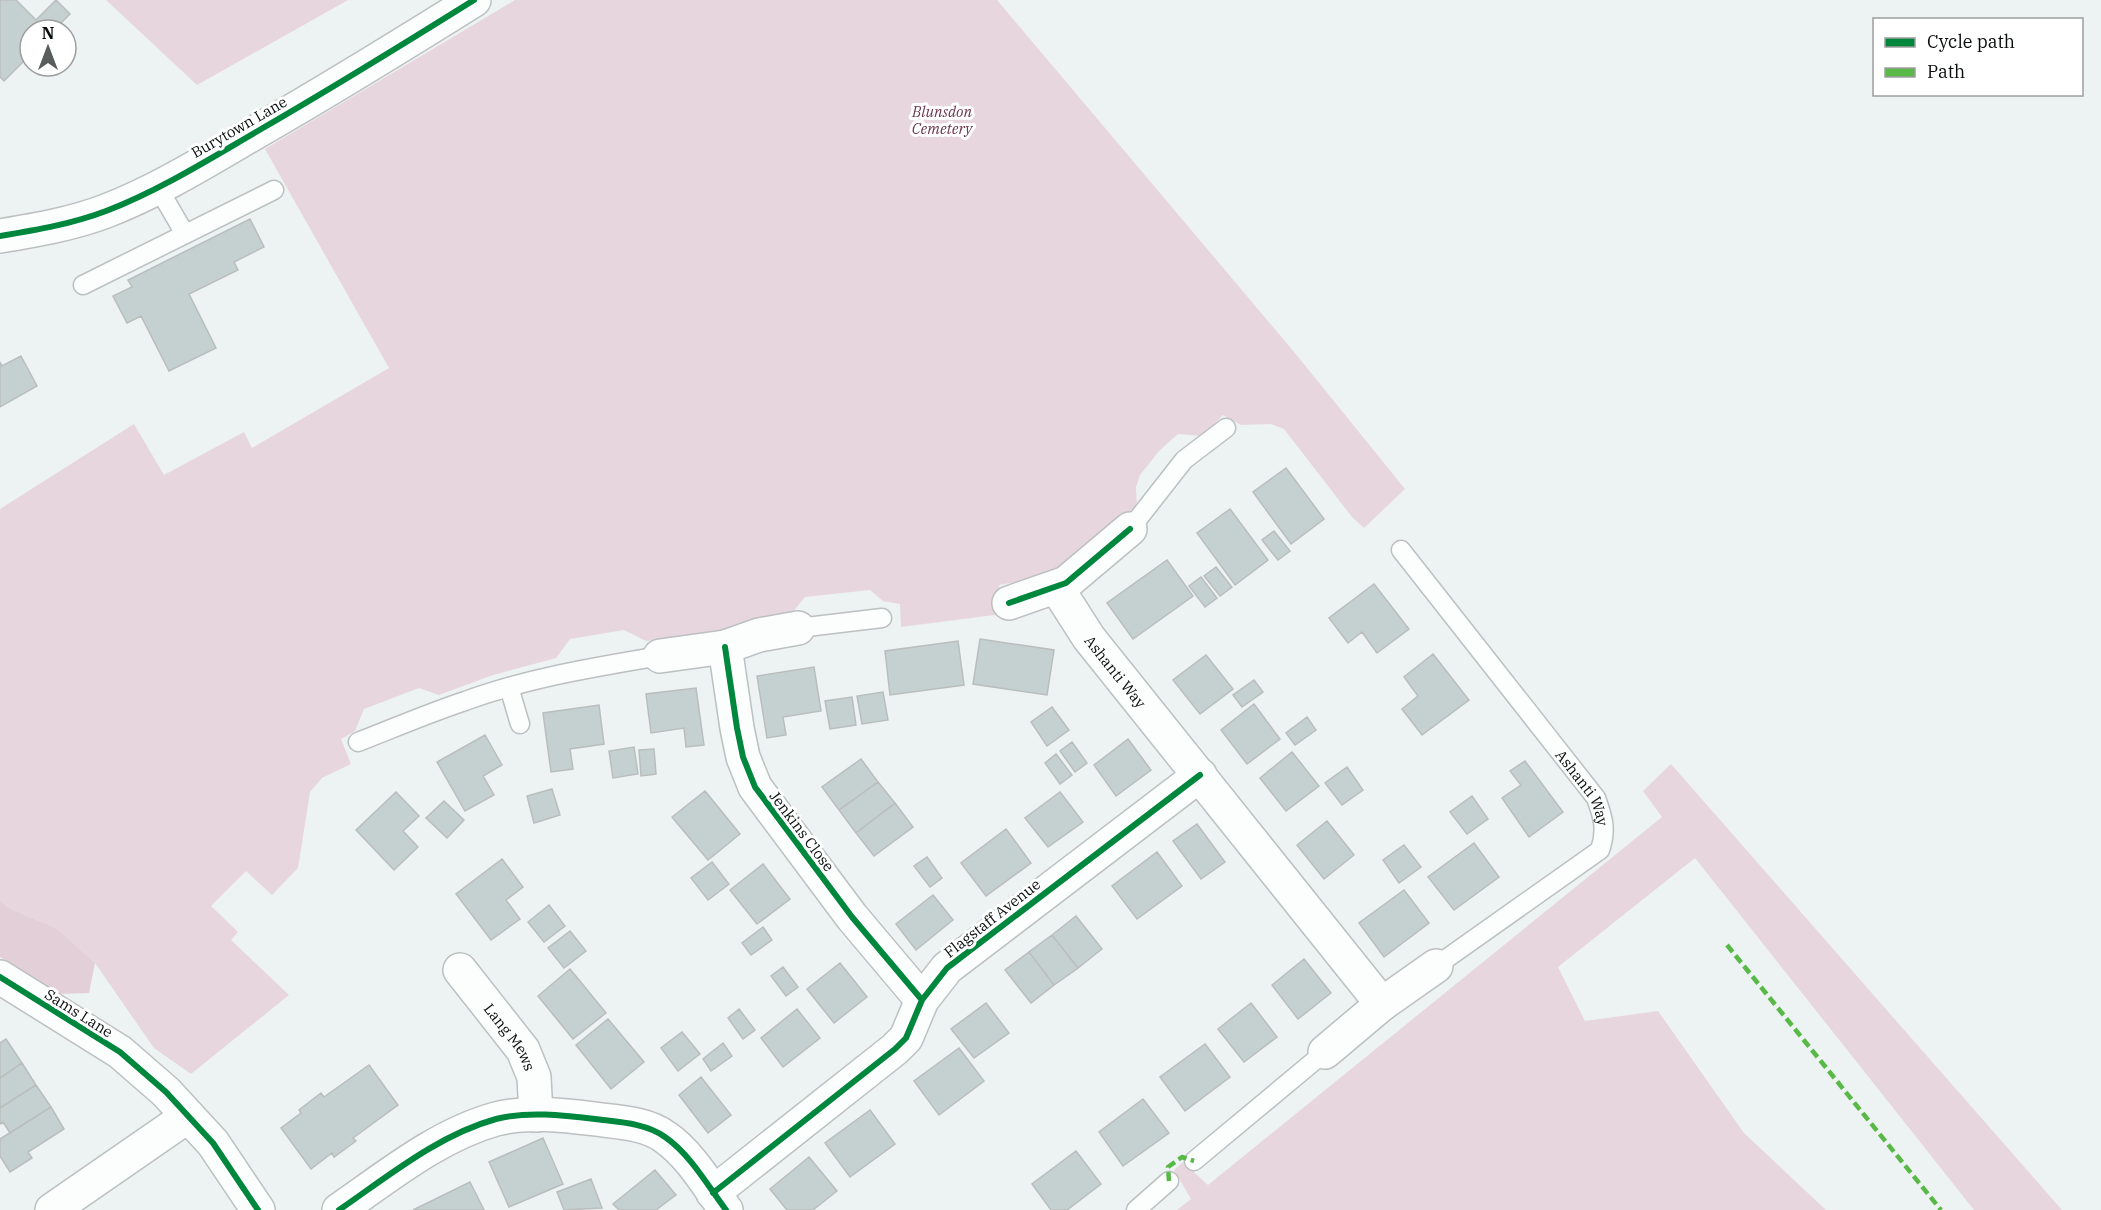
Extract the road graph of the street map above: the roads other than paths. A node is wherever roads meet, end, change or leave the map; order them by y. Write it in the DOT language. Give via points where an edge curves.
graph roads {
  1 [pos="474,0"];
  2 [pos="157,186"];
  3 [pos="274,190"];
  4 [pos="185,234"];
  5 [pos="0,236"];
  6 [pos="83,285"];
  7 [pos="1226,428"];
  8 [pos="1130,529"];
  9 [pos="1401,550"];
  10 [pos="1057,588"];
  11 [pos="1009,603"];
  12 [pos="882,618"];
  13 [pos="798,628"];
  14 [pos="725,647"];
  15 [pos="660,656"];
  16 [pos="509,687"];
  17 [pos="520,724"];
  18 [pos="358,742"];
  19 [pos="1200,775"];
  20 [pos="1436,966"];
  21 [pos="460,970"];
  22 [pos="0,977"];
  23 [pos="922,1000"];
  24 [pos="1382,1004"];
  25 [pos="1325,1052"];
  26 [pos="536,1115"];
  27 [pos="188,1116"];
  28 [pos="1194,1161"];
  29 [pos="1169,1181"];
  30 [pos="374,1200"];
  31 [pos="720,1202"];
  32 [pos="52,1210"];
  33 [pos="258,1210"];
  34 [pos="339,1210"];
  35 [pos="1136,1210"];
  1 -- 2 [label="street, Burytown Lane" via="334,87"];
  2 -- 4 [label="lane"];
  2 -- 5 [label="street, Burytown Lane" via="95,215"];
  3 -- 4 [label="lane"];
  4 -- 6 [label="lane"];
  7 -- 8 [label="lane" via="1184,460"];
  8 -- 10 [label="street" via="1075,578"];
  9 -- 20 [label="lane, Ashanti Way" via="1596,798 1605,834 1600,850"];
  10 -- 11 [label="street"];
  10 -- 19 [label="street, Ashanti Way" via="1089,638"];
  12 -- 13 [label="lane"];
  13 -- 14 [label="street" via="759,635"];
  14 -- 15 [label="street"];
  14 -- 23 [label="street, Jenkins Close" via="743,757 755,787 852,917"];
  15 -- 16 [label="lane"];
  16 -- 17 [label="lane"];
  16 -- 18 [label="lane"];
  19 -- 23 [label="street, Flagstaff Avenue" via="946,968"];
  19 -- 24 [label="street, Ashanti Way"];
  20 -- 24 [label="street, Ashanti Way"];
  21 -- 26 [label="street, Lang Mews" via="523,1050 534,1077"];
  22 -- 27 [label="street, Sams Lane" via="120,1052"];
  23 -- 31 [label="street, Flagstaff Avenue" via="906,1038"];
  24 -- 25 [label="street, Ashanti Way"];
  25 -- 28 [label="lane, Ashanti Way"];
  26 -- 30 [label="street" via="496,1119 431,1148"];
  26 -- 31 [label="street" via="633,1125 663,1136 676,1146"];
  27 -- 32 [label="street"];
  27 -- 33 [label="street, Sams Lane" via="213,1143"];
  29 -- 35 [label="lane"];
  30 -- 34 [label="street"];
}
